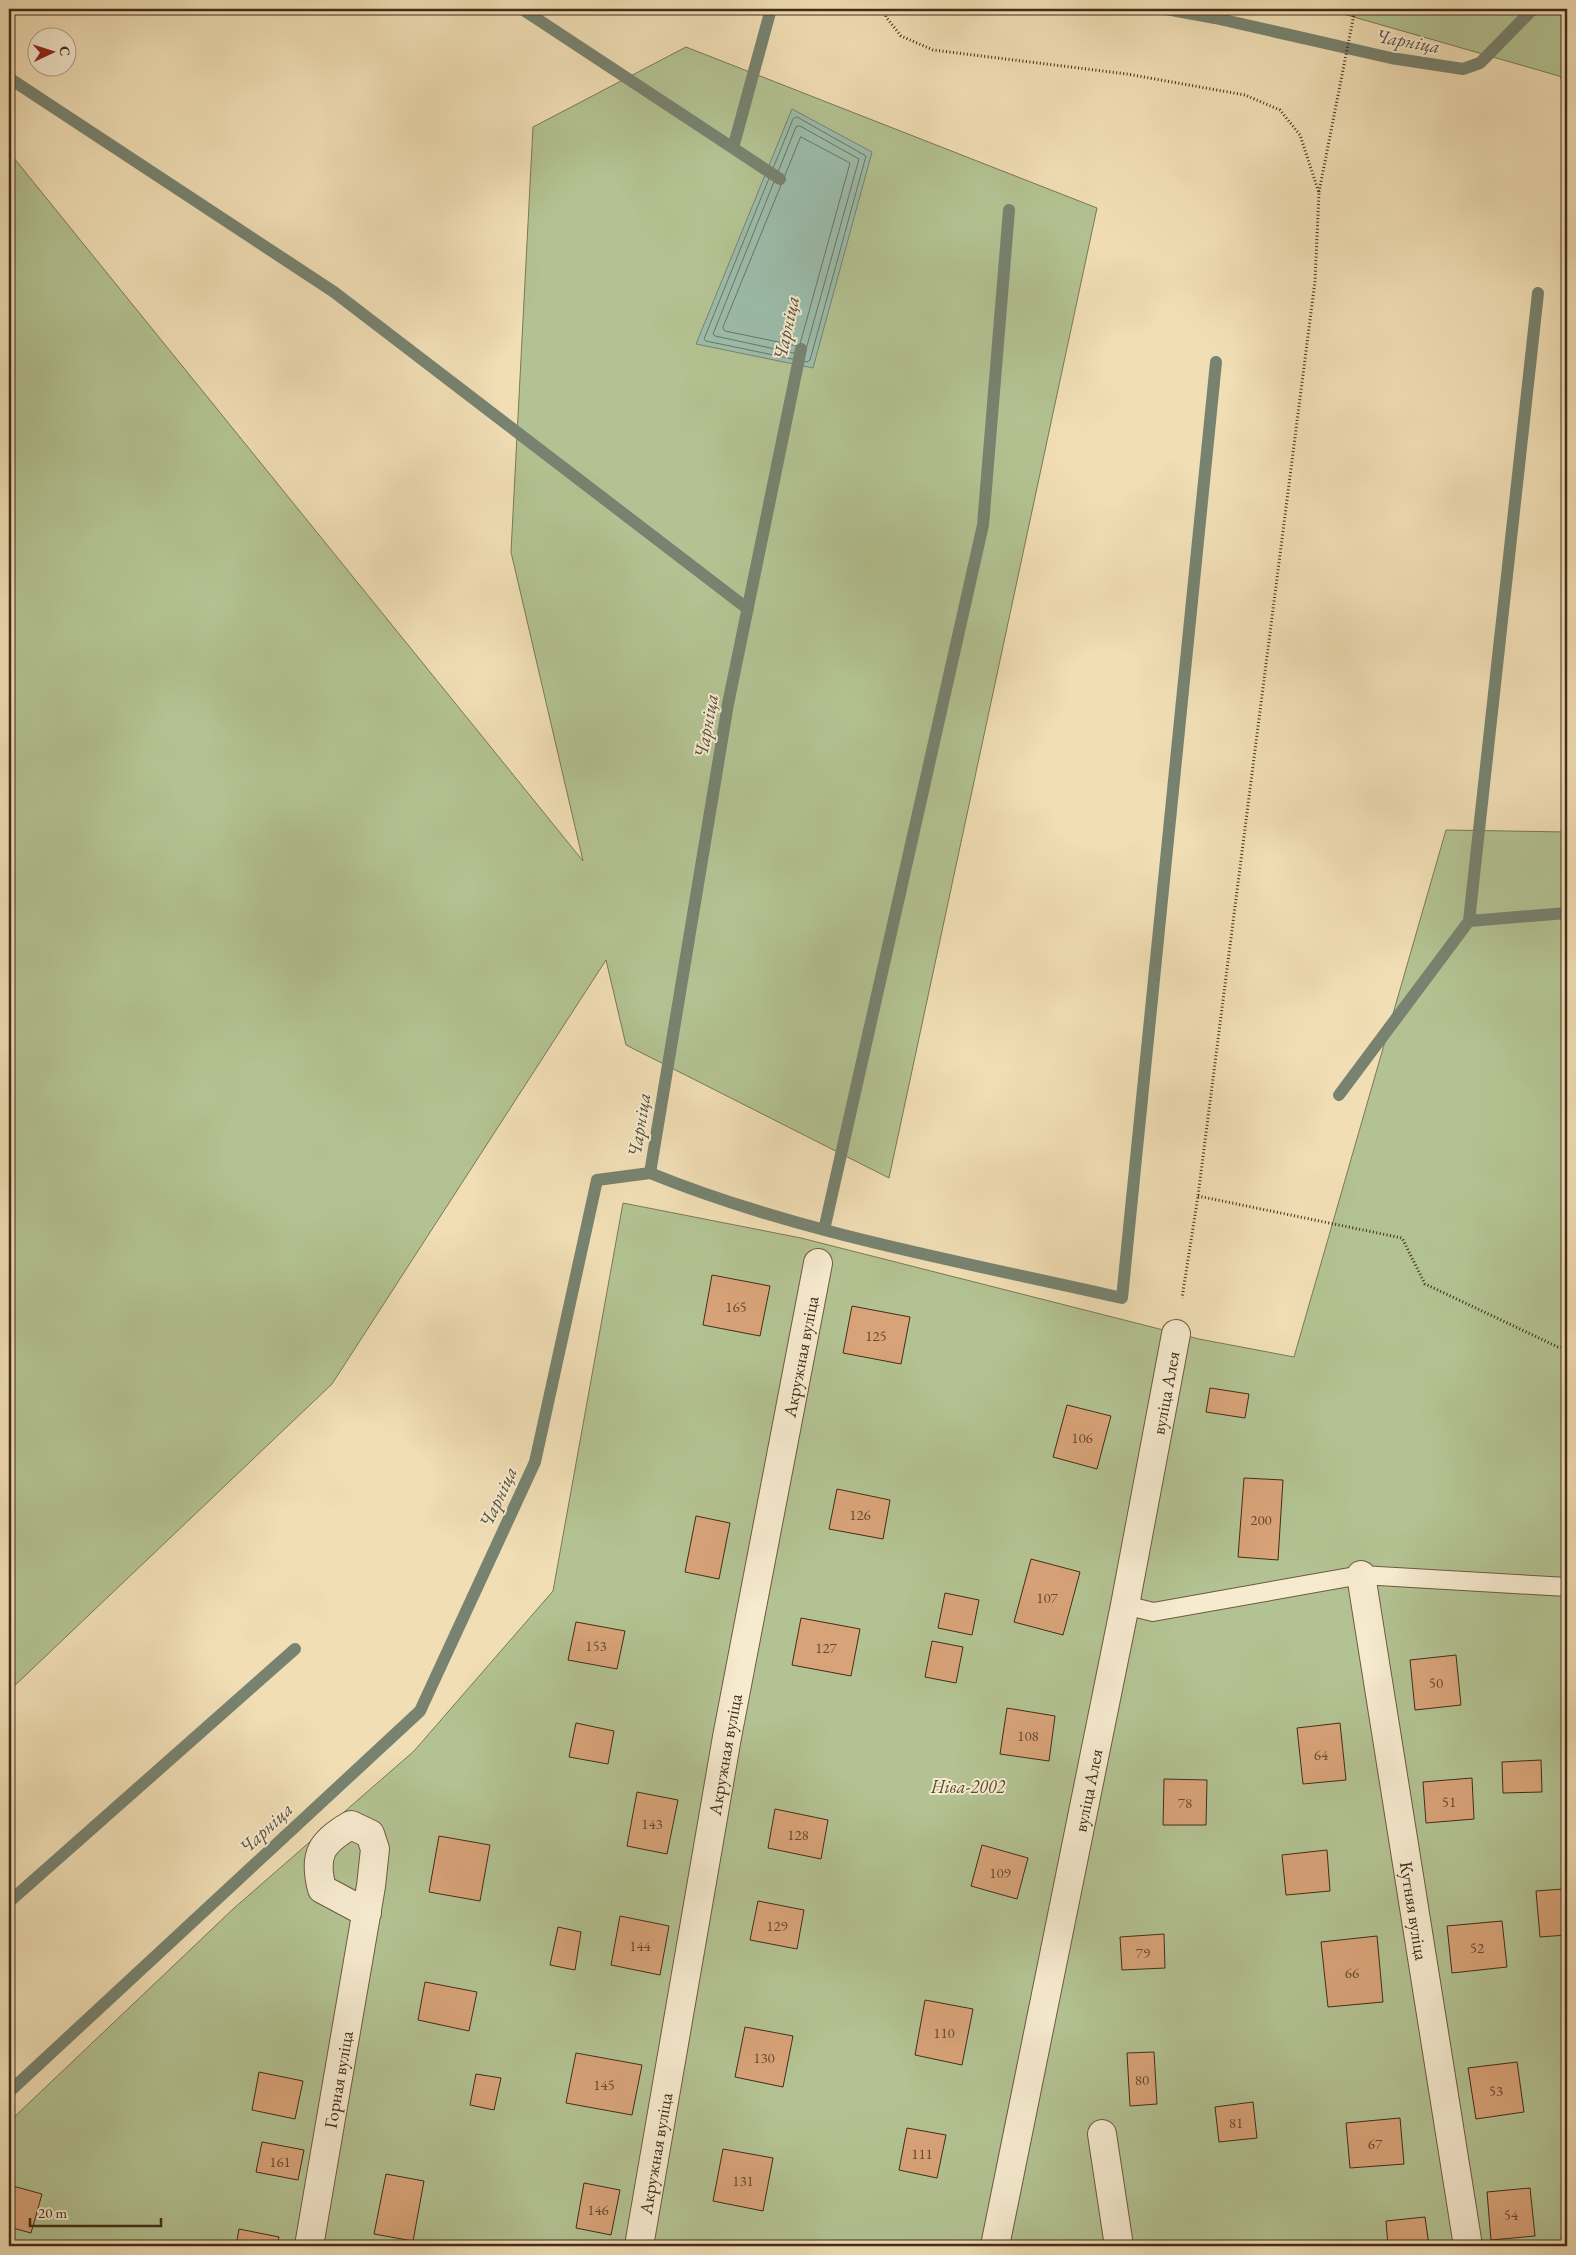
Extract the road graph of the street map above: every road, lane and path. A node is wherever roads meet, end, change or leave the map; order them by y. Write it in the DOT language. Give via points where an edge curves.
graph roads {
  1 [pos="884,9"];
  2 [pos="1355,9"];
  3 [pos="1319,193"];
  4 [pos="1198,1196"];
  5 [pos="818,1263"];
  6 [pos="1176,1334"];
  7 [pos="1567,1347"];
  8 [pos="1361,1575"];
  9 [pos="1567,1587"];
  10 [pos="1124,1605"];
  11 [pos="366,1913"];
  12 [pos="1102,2134"];
  13 [pos="309,2246"];
  14 [pos="639,2246"];
  15 [pos="995,2246"];
  16 [pos="1119,2246"];
  17 [pos="1468,2246"];
  1 -- 3 [label="path" via="902,36 933,50 1127,74 1245,95 1280,110 1300,135"];
  2 -- 3 [label="path"];
  3 -- 4 [label="path" via="1315,281"];
  4 -- 6 [label="path"];
  4 -- 7 [label="path" via="1402,1238 1425,1284 1558,1347"];
  5 -- 14 [label="street, Акружная вуліца" via="727,1737"];
  6 -- 10 [label="street, вуліца Алея"];
  8 -- 9 [label="lane"];
  8 -- 10 [label="lane" via="1153,1612"];
  8 -- 17 [label="street, Кутняя вуліца"];
  10 -- 15 [label="street, вуліца Алея"];
  11 -- 13 [label="street, Горная вуліца"];
  12 -- 16 [label="street"];
}
